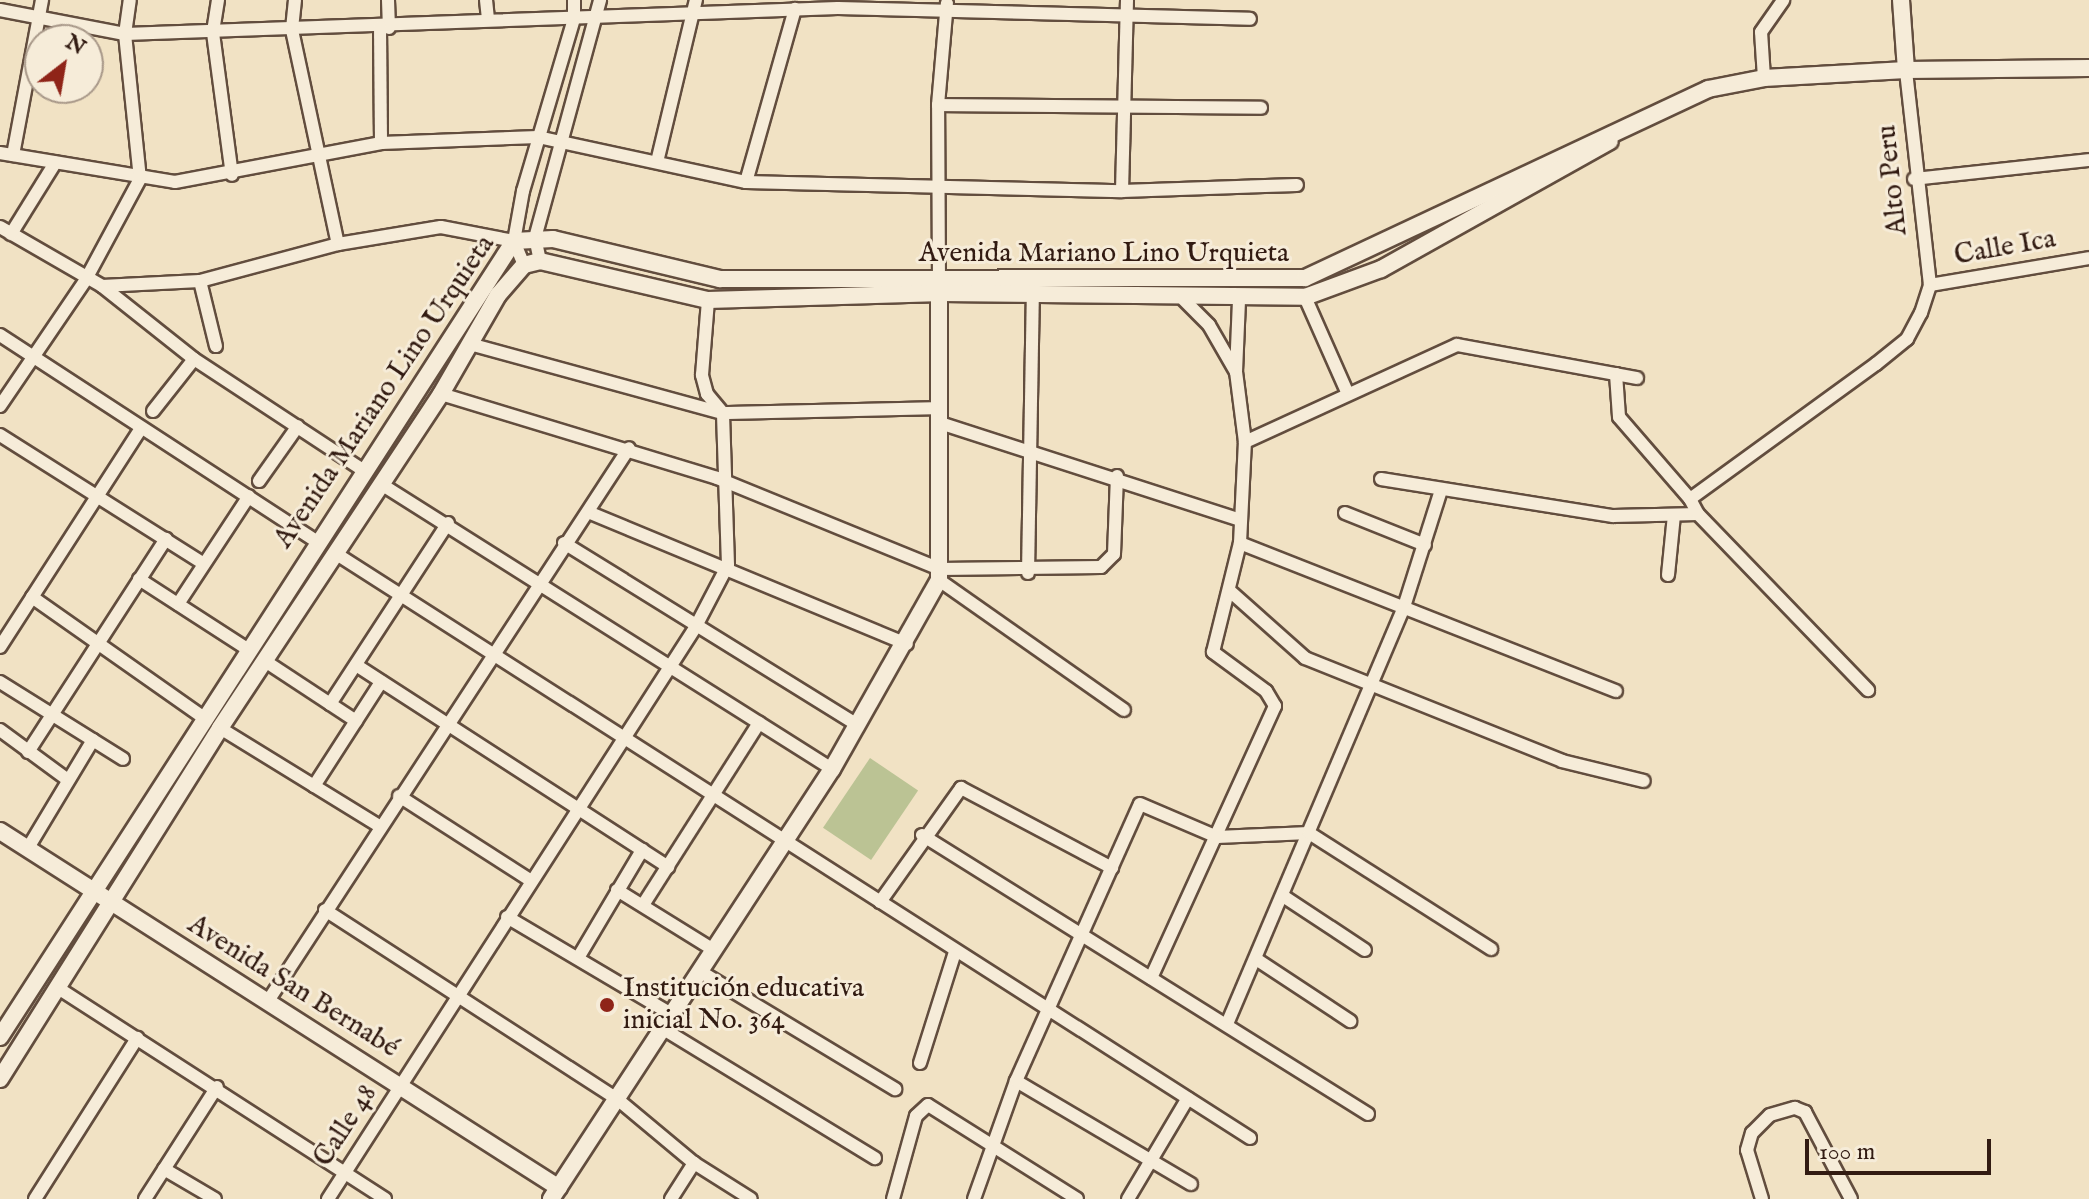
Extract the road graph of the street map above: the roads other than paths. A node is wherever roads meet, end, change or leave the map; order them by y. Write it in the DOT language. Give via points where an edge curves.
graph roads {
  1 [pos="42,0"];
  2 [pos="130,0"];
  3 [pos="218,0"];
  4 [pos="295,0"];
  5 [pos="388,0"];
  6 [pos="486,0"];
  7 [pos="574,0"];
  8 [pos="600,0"];
  9 [pos="696,0"];
  10 [pos="1127,0"];
  11 [pos="1783,0"];
  12 [pos="1901,0"];
  13 [pos="838,4"];
  14 [pos="947,4"];
  15 [pos="795,9"];
  16 [pos="0,10"];
  17 [pos="39,15"];
  18 [pos="696,15"];
  19 [pos="598,16"];
  20 [pos="1127,16"];
  21 [pos="488,19"];
  22 [pos="574,19"];
  23 [pos="1250,19"];
  24 [pos="384,28"];
  25 [pos="292,30"];
  26 [pos="213,33"];
  27 [pos="125,34"];
  28 [pos="2089,68"];
  29 [pos="1906,70"];
  30 [pos="1764,78"];
  31 [pos="938,105"];
  32 [pos="1126,106"];
  33 [pos="1261,108"];
  34 [pos="1656,112"];
  35 [pos="538,137"];
  36 [pos="561,142"];
  37 [pos="381,143"];
  38 [pos="314,153"];
  39 [pos="6,154"];
  40 [pos="2089,160"];
  41 [pos="657,162"];
  42 [pos="55,163"];
  43 [pos="232,175"];
  44 [pos="140,179"];
  45 [pos="1914,179"];
  46 [pos="746,182"];
  47 [pos="1297,185"];
  48 [pos="938,188"];
  49 [pos="1122,191"];
  50 [pos="0,227"];
  51 [pos="11,234"];
  52 [pos="535,238"];
  53 [pos="514,241"];
  54 [pos="338,244"];
  55 [pos="2089,258"];
  56 [pos="532,263"];
  57 [pos="85,281"];
  58 [pos="200,281"];
  59 [pos="1930,285"];
  60 [pos="102,286"];
  61 [pos="941,287"];
  62 [pos="1033,296"];
  63 [pos="1305,297"];
  64 [pos="1239,299"];
  65 [pos="708,300"];
  66 [pos="1184,300"];
  67 [pos="0,335"];
  68 [pos="470,344"];
  69 [pos="216,346"];
  70 [pos="32,356"];
  71 [pos="194,359"];
  72 [pos="1236,372"];
  73 [pos="1616,374"];
  74 [pos="1637,378"];
  75 [pos="1347,392"];
  76 [pos="441,394"];
  77 [pos="0,406"];
  78 [pos="153,411"];
  79 [pos="723,413"];
  80 [pos="939,416"];
  81 [pos="298,426"];
  82 [pos="141,428"];
  83 [pos="0,435"];
  84 [pos="1245,442"];
  85 [pos="629,448"];
  86 [pos="1030,450"];
  87 [pos="363,470"];
  88 [pos="1117,476"];
  89 [pos="1381,479"];
  90 [pos="259,481"];
  91 [pos="727,482"];
  92 [pos="381,484"];
  93 [pos="1441,490"];
  94 [pos="98,495"];
  95 [pos="249,496"];
  96 [pos="1690,499"];
  97 [pos="588,512"];
  98 [pos="1345,513"];
  99 [pos="1698,514"];
  100 [pos="1674,515"];
  101 [pos="1240,520"];
  102 [pos="448,523"];
  103 [pos="166,539"];
  104 [pos="316,541"];
  105 [pos="564,543"];
  106 [pos="1240,543"];
  107 [pos="1425,545"];
  108 [pos="335,553"];
  109 [pos="204,564"];
  110 [pos="728,565"];
  111 [pos="1028,573"];
  112 [pos="939,574"];
  113 [pos="1668,575"];
  114 [pos="139,579"];
  115 [pos="540,580"];
  116 [pos="1231,592"];
  117 [pos="400,595"];
  118 [pos="32,597"];
  119 [pos="178,604"];
  120 [pos="1403,610"];
  121 [pos="695,628"];
  122 [pos="907,644"];
  123 [pos="97,645"];
  124 [pos="0,647"];
  125 [pos="247,649"];
  126 [pos="492,652"];
  127 [pos="265,661"];
  128 [pos="356,665"];
  129 [pos="668,667"];
  130 [pos="0,682"];
  131 [pos="381,682"];
  132 [pos="1371,685"];
  133 [pos="1868,690"];
  134 [pos="1616,691"];
  135 [pos="330,704"];
  136 [pos="1124,710"];
  137 [pos="52,716"];
  138 [pos="204,718"];
  139 [pos="356,721"];
  140 [pos="759,723"];
  141 [pos="446,724"];
  142 [pos="858,725"];
  143 [pos="220,728"];
  144 [pos="0,730"];
  145 [pos="624,735"];
  146 [pos="93,740"];
  147 [pos="28,752"];
  148 [pos="123,759"];
  149 [pos="832,769"];
  150 [pos="68,780"];
  151 [pos="1644,781"];
  152 [pos="314,786"];
  153 [pos="715,792"];
  154 [pos="399,796"];
  155 [pos="577,809"];
  156 [pos="379,826"];
  157 [pos="1309,833"];
  158 [pos="922,835"];
  159 [pos="1217,837"];
  160 [pos="3,839"];
  161 [pos="786,839"];
  162 [pos="28,848"];
  163 [pos="642,850"];
  164 [pos="668,867"];
  165 [pos="1112,868"];
  166 [pos="530,880"];
  167 [pos="617,890"];
  168 [pos="91,893"];
  169 [pos="1283,896"];
  170 [pos="880,902"];
  171 [pos="109,903"];
  172 [pos="643,905"];
  173 [pos="325,910"];
  174 [pos="507,917"];
  175 [pos="1084,939"];
  176 [pos="712,949"];
  177 [pos="1491,949"];
  178 [pos="1365,950"];
  179 [pos="955,952"];
  180 [pos="578,958"];
  181 [pos="1256,959"];
  182 [pos="701,972"];
  183 [pos="1151,978"];
  184 [pos="58,988"];
  185 [pos="456,998"];
  186 [pos="268,1001"];
  187 [pos="1049,1010"];
  188 [pos="1350,1021"];
  189 [pos="669,1022"];
  190 [pos="1227,1024"];
  191 [pos="0,1037"];
  192 [pos="137,1038"];
  193 [pos="920,1063"];
  194 [pos="0,1079"];
  195 [pos="1016,1081"];
  196 [pos="400,1085"];
  197 [pos="217,1087"];
  198 [pos="895,1089"];
  199 [pos="616,1098"];
  200 [pos="1188,1098"];
  201 [pos="1368,1114"];
  202 [pos="1250,1138"];
  203 [pos="995,1149"];
  204 [pos="875,1158"];
  205 [pos="1152,1161"];
  206 [pos="694,1163"];
  207 [pos="164,1169"];
  208 [pos="344,1173"];
  209 [pos="1191,1184"];
  210 [pos="555,1194"];
  211 [pos="35,1199"];
  212 [pos="145,1199"];
  213 [pos="215,1199"];
  214 [pos="328,1199"];
  215 [pos="385,1199"];
  216 [pos="671,1199"];
  217 [pos="751,1199"];
  218 [pos="893,1199"];
  219 [pos="974,1199"];
  220 [pos="1077,1199"];
  221 [pos="1128,1199"];
  222 [pos="1762,1199"];
  223 [pos="1851,1199"];
  1 -- 17 [label="street"];
  2 -- 27 [label="street"];
  3 -- 26 [label="street"];
  4 -- 25 [label="street"];
  5 -- 24 [label="street"];
  6 -- 21 [label="street"];
  7 -- 22 [label="street"];
  8 -- 19 [label="street"];
  9 -- 18 [label="street"];
  10 -- 20 [label="street"];
  11 -- 30 [label="street" via="1761,32"];
  12 -- 29 [label="main road"];
  13 -- 14 [label="street"];
  13 -- 15 [label="street"];
  14 -- 20 [label="street"];
  14 -- 31 [label="street"];
  15 -- 18 [label="street"];
  15 -- 46 [label="street"];
  16 -- 17 [label="street"];
  17 -- 27 [label="street"];
  17 -- 39 [label="street"];
  18 -- 19 [label="street"];
  18 -- 41 [label="street"];
  19 -- 22 [label="street"];
  19 -- 36 [label="street"];
  20 -- 23 [label="street"];
  20 -- 32 [label="street"];
  21 -- 22 [label="street"];
  21 -- 24 [label="street"];
  22 -- 35 [label="street"];
  24 -- 25 [label="street"];
  24 -- 37 [label="street"];
  25 -- 26 [label="street"];
  25 -- 38 [label="street"];
  26 -- 27 [label="street"];
  26 -- 43 [label="street"];
  27 -- 44 [label="street"];
  28 -- 29 [label="main road"];
  29 -- 30 [label="main road"];
  29 -- 45 [label="street, Alto Peru"];
  30 -- 34 [label="main road" via="1708,89"];
  31 -- 32 [label="street"];
  31 -- 48 [label="street"];
  32 -- 33 [label="street"];
  32 -- 49 [label="street"];
  34 -- 61 [label="main road, Avenida Mariano Lino Urquieta" via="1305,278"];
  34 -- 63 [label="main road, Avenida Mariano Lino Urquieta" via="1381,269"];
  35 -- 36 [label="street"];
  35 -- 37 [label="street"];
  35 -- 53 [label="street"];
  36 -- 41 [label="street"];
  36 -- 52 [label="street"];
  37 -- 38 [label="street"];
  38 -- 43 [label="street"];
  38 -- 54 [label="street"];
  39 -- 42 [label="street"];
  40 -- 45 [label="street"];
  41 -- 46 [label="street"];
  42 -- 44 [label="street"];
  42 -- 51 [label="street"];
  43 -- 44 [label="street"];
  44 -- 57 [label="street"];
  45 -- 59 [label="street, Alto Peru"];
  46 -- 48 [label="street"];
  47 -- 49 [label="street"];
  48 -- 49 [label="street"];
  48 -- 61 [label="street"];
  50 -- 51 [label="street"];
  51 -- 57 [label="street"];
  52 -- 53 [label="main road, Avenida Mariano Lino Urquieta"];
  52 -- 56 [label="street"];
  52 -- 61 [label="main road, Avenida Mariano Lino Urquieta" via="720,279"];
  53 -- 54 [label="street" via="441,227"];
  53 -- 56 [label="street"];
  53 -- 87 [label="main road, Avenida Mariano Lino Urquieta"];
  54 -- 58 [label="street"];
  55 -- 59 [label="street, Calle Ica"];
  56 -- 65 [label="main road, Avenida Mariano Lino Urquieta"];
  56 -- 68 [label="main road, Avenida Mariano Lino Urquieta"];
  57 -- 60 [label="street"];
  57 -- 70 [label="street"];
  58 -- 60 [label="street"];
  58 -- 69 [label="street"];
  59 -- 96 [label="street" via="1907,339"];
  60 -- 71 [label="street"];
  61 -- 62 [label="main road, Avenida Mariano Lino Urquieta"];
  61 -- 65 [label="main road, Avenida Mariano Lino Urquieta"];
  61 -- 80 [label="main road"];
  62 -- 66 [label="main road, Avenida Mariano Lino Urquieta"];
  62 -- 86 [label="street"];
  63 -- 64 [label="main road, Avenida Mariano Lino Urquieta"];
  63 -- 75 [label="street"];
  64 -- 66 [label="main road, Avenida Mariano Lino Urquieta"];
  64 -- 72 [label="street"];
  65 -- 79 [label="street" via="702,375"];
  66 -- 72 [label="street" via="1209,325"];
  67 -- 70 [label="street"];
  68 -- 76 [label="main road, Avenida Mariano Lino Urquieta"];
  68 -- 79 [label="street"];
  70 -- 77 [label="street"];
  70 -- 82 [label="street"];
  71 -- 78 [label="street"];
  71 -- 81 [label="street"];
  72 -- 84 [label="street"];
  73 -- 74 [label="street"];
  73 -- 75 [label="street" via="1457,345"];
  73 -- 96 [label="street" via="1619,417"];
  75 -- 84 [label="street"];
  76 -- 85 [label="street"];
  76 -- 92 [label="main road, Avenida Mariano Lino Urquieta"];
  79 -- 80 [label="street"];
  79 -- 91 [label="street"];
  80 -- 86 [label="street"];
  80 -- 112 [label="main road"];
  81 -- 87 [label="street"];
  81 -- 90 [label="street"];
  82 -- 94 [label="street"];
  82 -- 95 [label="street"];
  83 -- 94 [label="street"];
  84 -- 101 [label="street"];
  85 -- 91 [label="street"];
  85 -- 97 [label="street"];
  86 -- 88 [label="street"];
  86 -- 111 [label="street"];
  87 -- 104 [label="main road, Avenida Mariano Lino Urquieta"];
  88 -- 101 [label="street"];
  88 -- 111 [label="street" via="1112,559 1093,569"];
  89 -- 93 [label="street"];
  91 -- 110 [label="street"];
  91 -- 112 [label="street"];
  92 -- 102 [label="street"];
  92 -- 108 [label="main road, Avenida Mariano Lino Urquieta"];
  93 -- 100 [label="street" via="1613,516"];
  93 -- 107 [label="street"];
  94 -- 103 [label="street"];
  94 -- 118 [label="street"];
  95 -- 104 [label="street"];
  95 -- 109 [label="street"];
  96 -- 99 [label="street"];
  97 -- 105 [label="street"];
  97 -- 110 [label="street"];
  98 -- 107 [label="street"];
  99 -- 100 [label="street"];
  99 -- 133 [label="street"];
  100 -- 113 [label="street"];
  101 -- 106 [label="street"];
  102 -- 115 [label="street"];
  102 -- 117 [label="street"];
  103 -- 109 [label="street"];
  103 -- 114 [label="street"];
  104 -- 125 [label="main road, Avenida Mariano Lino Urquieta"];
  105 -- 115 [label="street"];
  105 -- 121 [label="street"];
  106 -- 116 [label="street"];
  106 -- 120 [label="street"];
  107 -- 120 [label="street"];
  108 -- 117 [label="street"];
  108 -- 127 [label="main road, Avenida Mariano Lino Urquieta"];
  109 -- 119 [label="street"];
  110 -- 121 [label="street, Calle 48"];
  110 -- 122 [label="street"];
  111 -- 112 [label="street"];
  112 -- 122 [label="main road"];
  112 -- 136 [label="street"];
  114 -- 119 [label="street"];
  114 -- 123 [label="street"];
  115 -- 126 [label="street"];
  115 -- 129 [label="street"];
  116 -- 132 [label="street" via="1305,658"];
  116 -- 159 [label="street" via="1213,652 1266,691 1275,706"];
  117 -- 126 [label="street"];
  117 -- 128 [label="street"];
  118 -- 123 [label="street"];
  118 -- 124 [label="street"];
  119 -- 125 [label="street"];
  120 -- 132 [label="street"];
  120 -- 134 [label="street"];
  121 -- 129 [label="street, Calle 48"];
  121 -- 142 [label="street"];
  122 -- 142 [label="main road"];
  123 -- 137 [label="street"];
  123 -- 138 [label="street"];
  125 -- 138 [label="main road, Avenida Mariano Lino Urquieta"];
  126 -- 141 [label="street"];
  126 -- 145 [label="street"];
  127 -- 135 [label="street"];
  127 -- 143 [label="main road, Avenida Mariano Lino Urquieta"];
  128 -- 131 [label="street"];
  128 -- 135 [label="street"];
  129 -- 140 [label="street"];
  129 -- 145 [label="street, Calle 48"];
  130 -- 137 [label="street"];
  131 -- 139 [label="street"];
  131 -- 141 [label="street"];
  132 -- 151 [label="street" via="1562,761"];
  132 -- 157 [label="street"];
  135 -- 139 [label="street"];
  137 -- 146 [label="street"];
  137 -- 147 [label="street"];
  138 -- 168 [label="main road, Avenida Mariano Lino Urquieta"];
  139 -- 152 [label="street"];
  140 -- 149 [label="street"];
  140 -- 153 [label="street"];
  141 -- 154 [label="street"];
  141 -- 155 [label="street"];
  142 -- 149 [label="main road"];
  143 -- 152 [label="street"];
  143 -- 171 [label="main road, Avenida Mariano Lino Urquieta"];
  144 -- 147 [label="street"];
  145 -- 153 [label="street"];
  145 -- 155 [label="street, Calle 48"];
  146 -- 148 [label="street"];
  146 -- 150 [label="street"];
  147 -- 150 [label="street"];
  149 -- 161 [label="main road"];
  150 -- 162 [label="street"];
  152 -- 156 [label="street"];
  153 -- 161 [label="street"];
  153 -- 164 [label="street"];
  154 -- 156 [label="street"];
  154 -- 166 [label="street"];
  155 -- 163 [label="street"];
  155 -- 166 [label="street, Calle 48"];
  156 -- 173 [label="street"];
  157 -- 159 [label="street"];
  157 -- 169 [label="street"];
  157 -- 177 [label="street"];
  158 -- 165 [label="street" via="956,790 967,788"];
  158 -- 170 [label="street"];
  158 -- 175 [label="street"];
  159 -- 165 [label="street" via="1140,804"];
  159 -- 183 [label="street"];
  160 -- 162 [label="main road, Avenida San Bernabé"];
  161 -- 170 [label="street"];
  161 -- 176 [label="main road"];
  162 -- 168 [label="main road, Avenida San Bernabé"];
  163 -- 164 [label="street"];
  163 -- 167 [label="street"];
  164 -- 172 [label="street"];
  165 -- 175 [label="street"];
  166 -- 174 [label="street, Calle 48"];
  167 -- 172 [label="street"];
  167 -- 180 [label="street"];
  168 -- 171 [label="main road, Avenida San Bernabé"];
  168 -- 191 [label="main road, Avenida Mariano Lino Urquieta"];
  169 -- 178 [label="street"];
  169 -- 181 [label="street"];
  170 -- 179 [label="street"];
  171 -- 184 [label="main road, Avenida Mariano Lino Urquieta"];
  171 -- 186 [label="main road, Avenida San Bernabé"];
  172 -- 176 [label="street"];
  173 -- 185 [label="street"];
  173 -- 186 [label="street"];
  174 -- 180 [label="street"];
  174 -- 185 [label="street, Calle 48"];
  175 -- 183 [label="street"];
  175 -- 187 [label="street"];
  176 -- 182 [label="main road"];
  179 -- 187 [label="street"];
  179 -- 193 [label="street"];
  180 -- 189 [label="street"];
  181 -- 188 [label="street"];
  181 -- 190 [label="street"];
  182 -- 189 [label="main road"];
  182 -- 198 [label="street"];
  183 -- 190 [label="street"];
  184 -- 192 [label="street"];
  184 -- 194 [label="main road, Avenida Mariano Lino Urquieta"];
  185 -- 196 [label="street, Calle 48"];
  185 -- 199 [label="street"];
  186 -- 196 [label="main road, Avenida San Bernabé"];
  187 -- 195 [label="street"];
  187 -- 200 [label="street"];
  189 -- 199 [label="main road"];
  189 -- 204 [label="street"];
  190 -- 201 [label="street"];
  192 -- 197 [label="street"];
  192 -- 211 [label="street"];
  195 -- 203 [label="street"];
  195 -- 205 [label="street"];
  196 -- 208 [label="street, Calle 48"];
  196 -- 210 [label="main road, Avenida San Bernabé"];
  197 -- 207 [label="street"];
  197 -- 208 [label="street"];
  199 -- 206 [label="street"];
  199 -- 210 [label="main road"];
  200 -- 202 [label="street"];
  200 -- 205 [label="street"];
  203 -- 218 [label="street" via="923,1106"];
  203 -- 219 [label="street"];
  203 -- 220 [label="street"];
  205 -- 209 [label="street"];
  205 -- 221 [label="street"];
  206 -- 216 [label="street"];
  206 -- 217 [label="street"];
  207 -- 212 [label="street"];
  207 -- 213 [label="street"];
  208 -- 214 [label="street, Calle 48"];
  208 -- 215 [label="street"];
  222 -- 223 [label="street" via="1747,1150 1752,1133 1770,1115 1795,1108 1805,1112"];
}
